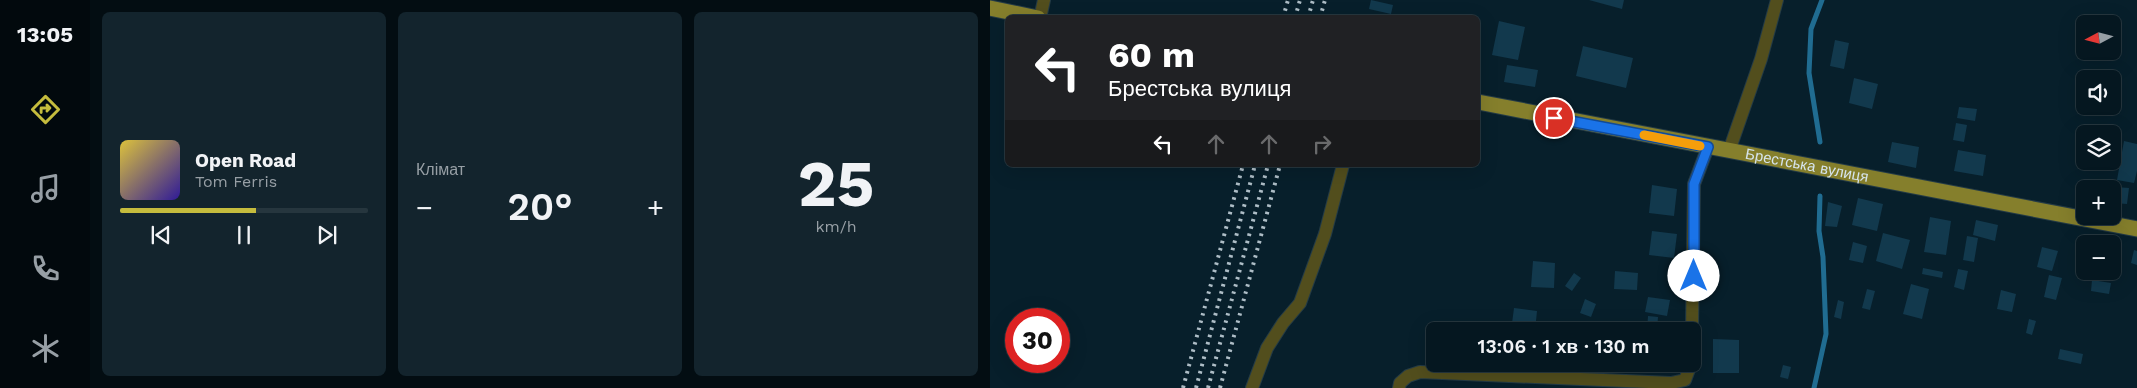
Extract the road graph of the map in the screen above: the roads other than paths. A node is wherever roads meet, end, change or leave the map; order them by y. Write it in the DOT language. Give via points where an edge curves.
graph roads {
  1 [pos="1044,0"];
  2 [pos="1777,0"];
  3 [pos="990,8"];
  4 [pos="1024,15"];
  5 [pos="1040,15"];
  6 [pos="1480,102"];
  7 [pos="1708,147"];
  8 [pos="1729,151"];
  9 [pos="1342,167"];
  10 [pos="2137,229"];
  11 [pos="1692,322"];
  12 [pos="1688,372"];
  13 [pos="1252,388"];
  14 [pos="1399,388"];
  1 -- 5 [label="street"];
  2 -- 8 [label="street" via="1761,59"];
  3 -- 4 [label="main road"];
  6 -- 7 [label="main road, Брестська вулиця"];
  7 -- 8 [label="main road, Брестська вулиця"];
  7 -- 11 [label="street" via="1694,184"];
  8 -- 10 [label="main road, Брестська вулиця"];
  9 -- 13 [label="street" via="1325,234 1300,303 1267,348"];
  12 -- 14 [label="street" via="1685,380 1671,384 1420,372 1408,376"];
}
